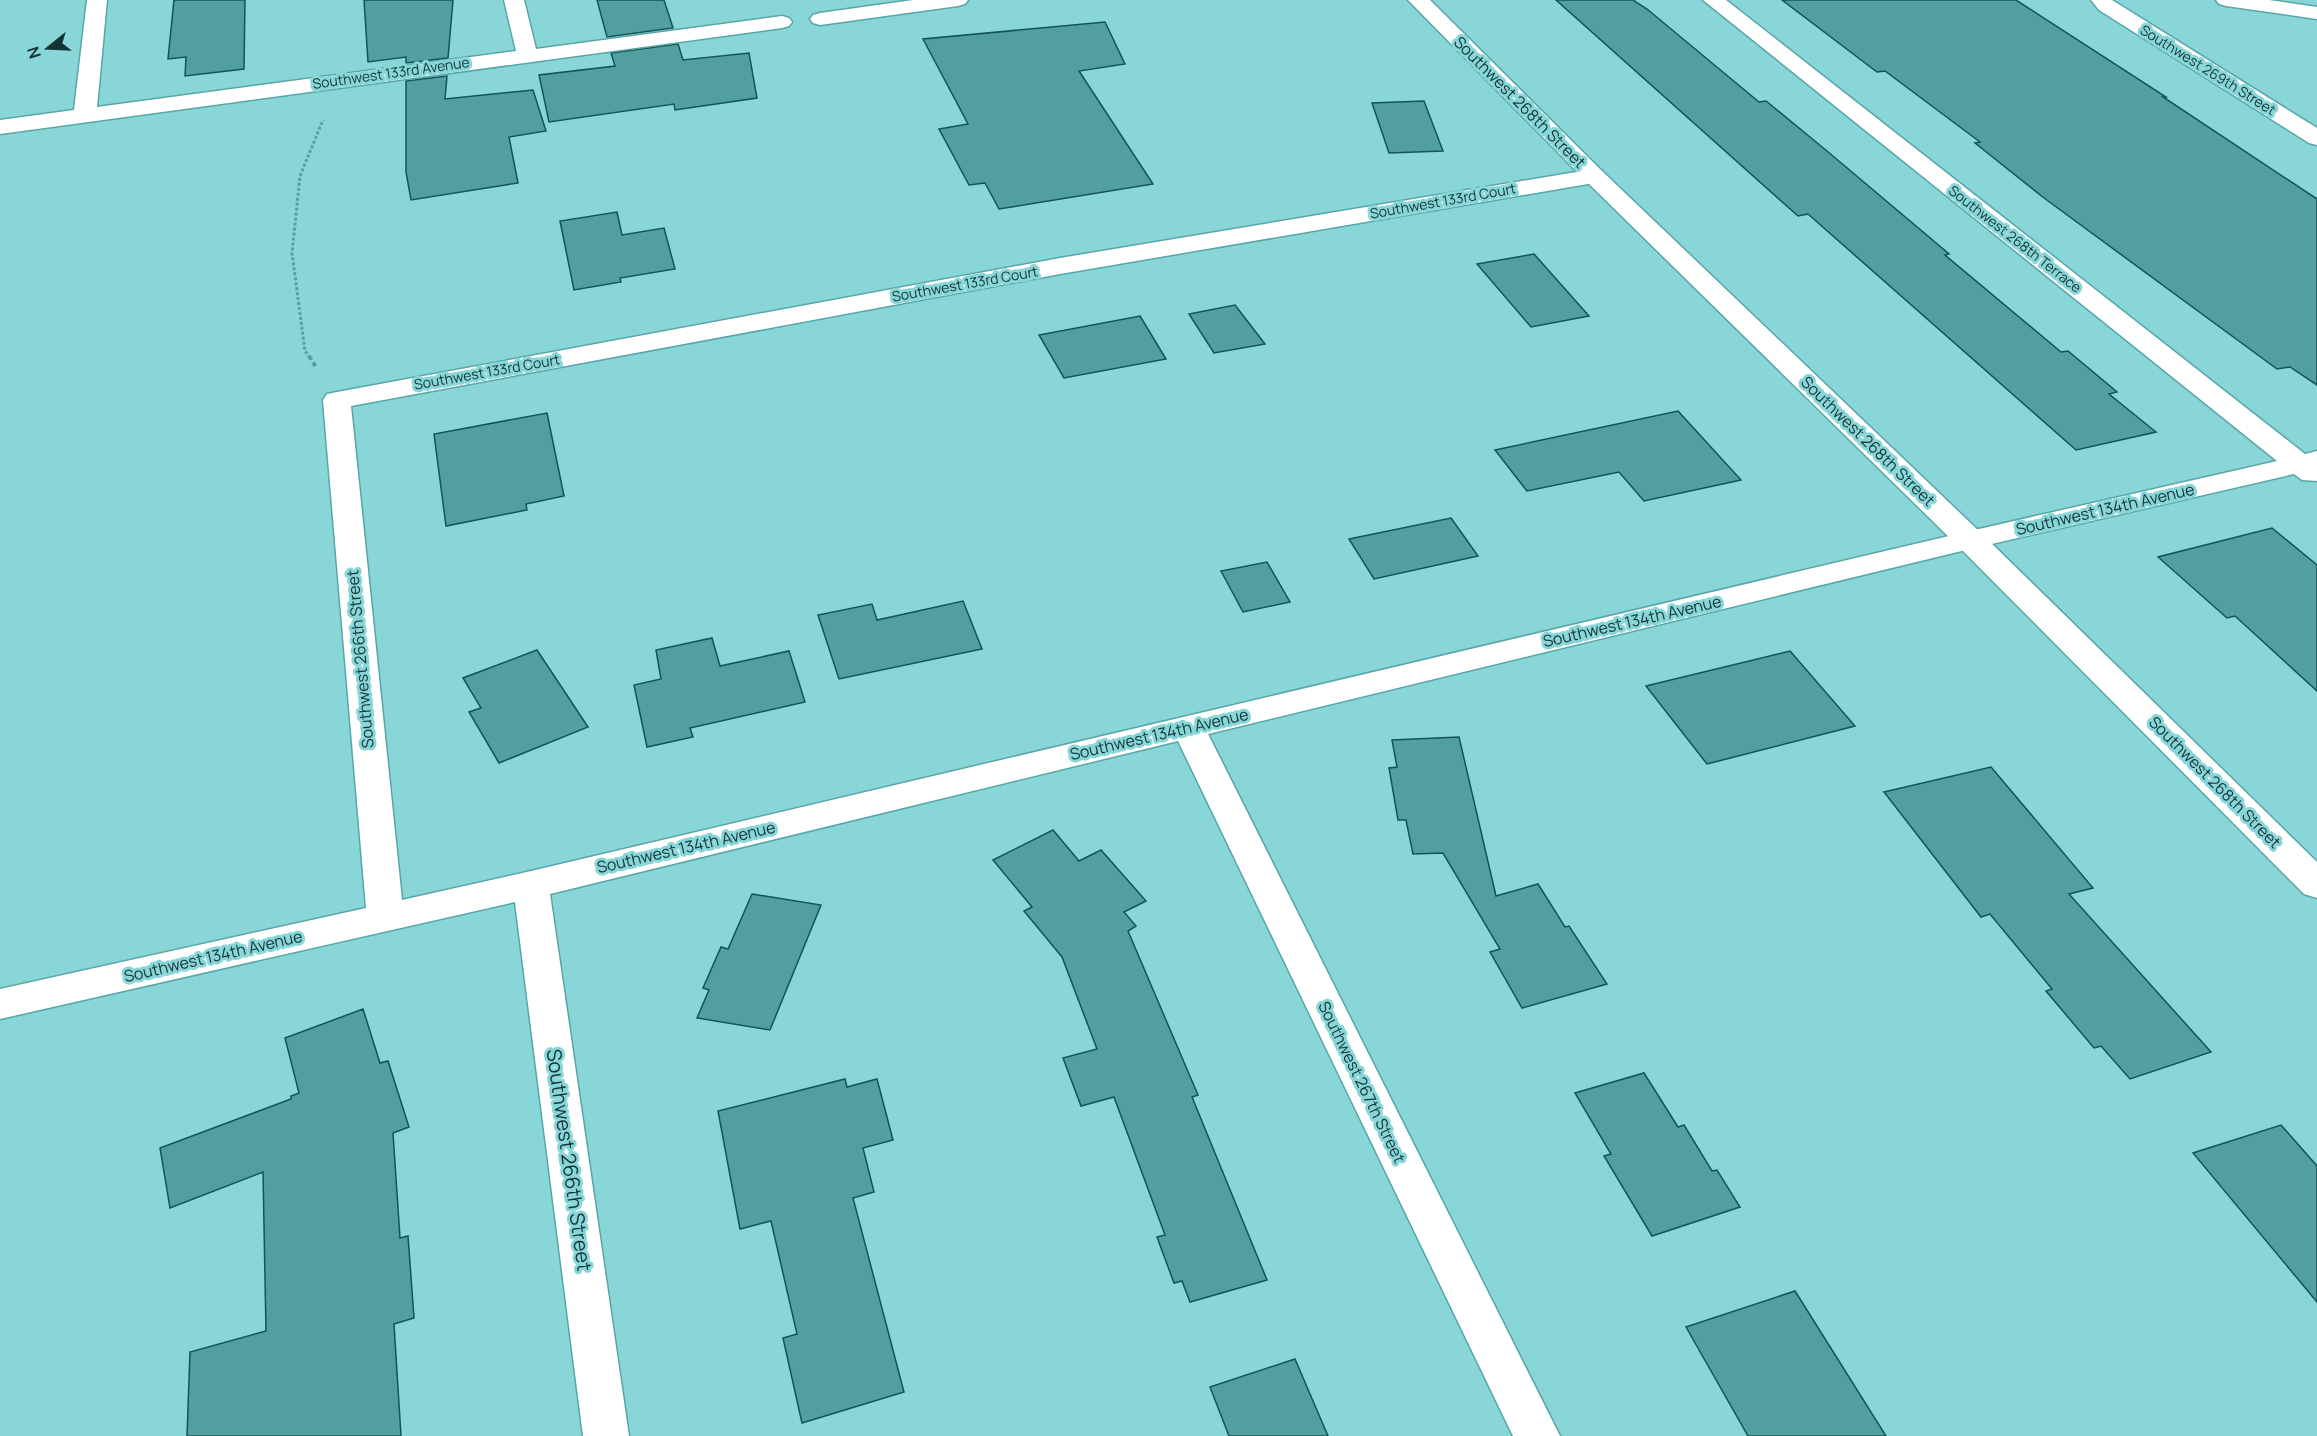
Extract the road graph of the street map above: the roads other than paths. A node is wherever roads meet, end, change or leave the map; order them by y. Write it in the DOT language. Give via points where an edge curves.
graph roads {
  1 [pos="97,0"];
  2 [pos="514,0"];
  3 [pos="958,0"];
  4 [pos="1418,0"];
  5 [pos="1713,0"];
  6 [pos="2101,0"];
  7 [pos="2226,0"];
  8 [pos="2317,13"];
  9 [pos="820,19"];
  10 [pos="782,22"];
  11 [pos="526,56"];
  12 [pos="85,115"];
  13 [pos="0,127"];
  14 [pos="2317,138"];
  15 [pos="1594,176"];
  16 [pos="337,400"];
  17 [pos="2311,467"];
  18 [pos="1970,540"];
  19 [pos="1188,727"];
  20 [pos="2317,884"];
  21 [pos="531,885"];
  22 [pos="385,917"];
  23 [pos="0,1004"];
  24 [pos="606,1436"];
  25 [pos="1537,1436"];
  1 -- 12 [label="street"];
  2 -- 11 [label="street"];
  3 -- 9 [label="street"];
  4 -- 15 [label="street, Southwest 268th Street"];
  5 -- 17 [label="street, Southwest 268th Terrace"];
  6 -- 14 [label="street, Southwest 269th Street"];
  7 -- 8 [label="street"];
  10 -- 11 [label="street, Southwest 133rd Avenue"];
  11 -- 12 [label="street, Southwest 133rd Avenue"];
  12 -- 13 [label="street, Southwest 133rd Avenue"];
  15 -- 16 [label="street, Southwest 133rd Court" via="1060,266"];
  15 -- 18 [label="street, Southwest 268th Street"];
  16 -- 22 [label="street, Southwest 266th Street"];
  17 -- 18 [label="street, Southwest 134th Avenue"];
  18 -- 19 [label="street, Southwest 134th Avenue"];
  18 -- 20 [label="street, Southwest 268th Street"];
  19 -- 21 [label="street, Southwest 134th Avenue"];
  19 -- 25 [label="street, Southwest 267th Street"];
  21 -- 22 [label="street, Southwest 134th Avenue"];
  21 -- 24 [label="street, Southwest 266th Street"];
  22 -- 23 [label="street, Southwest 134th Avenue"];
}
